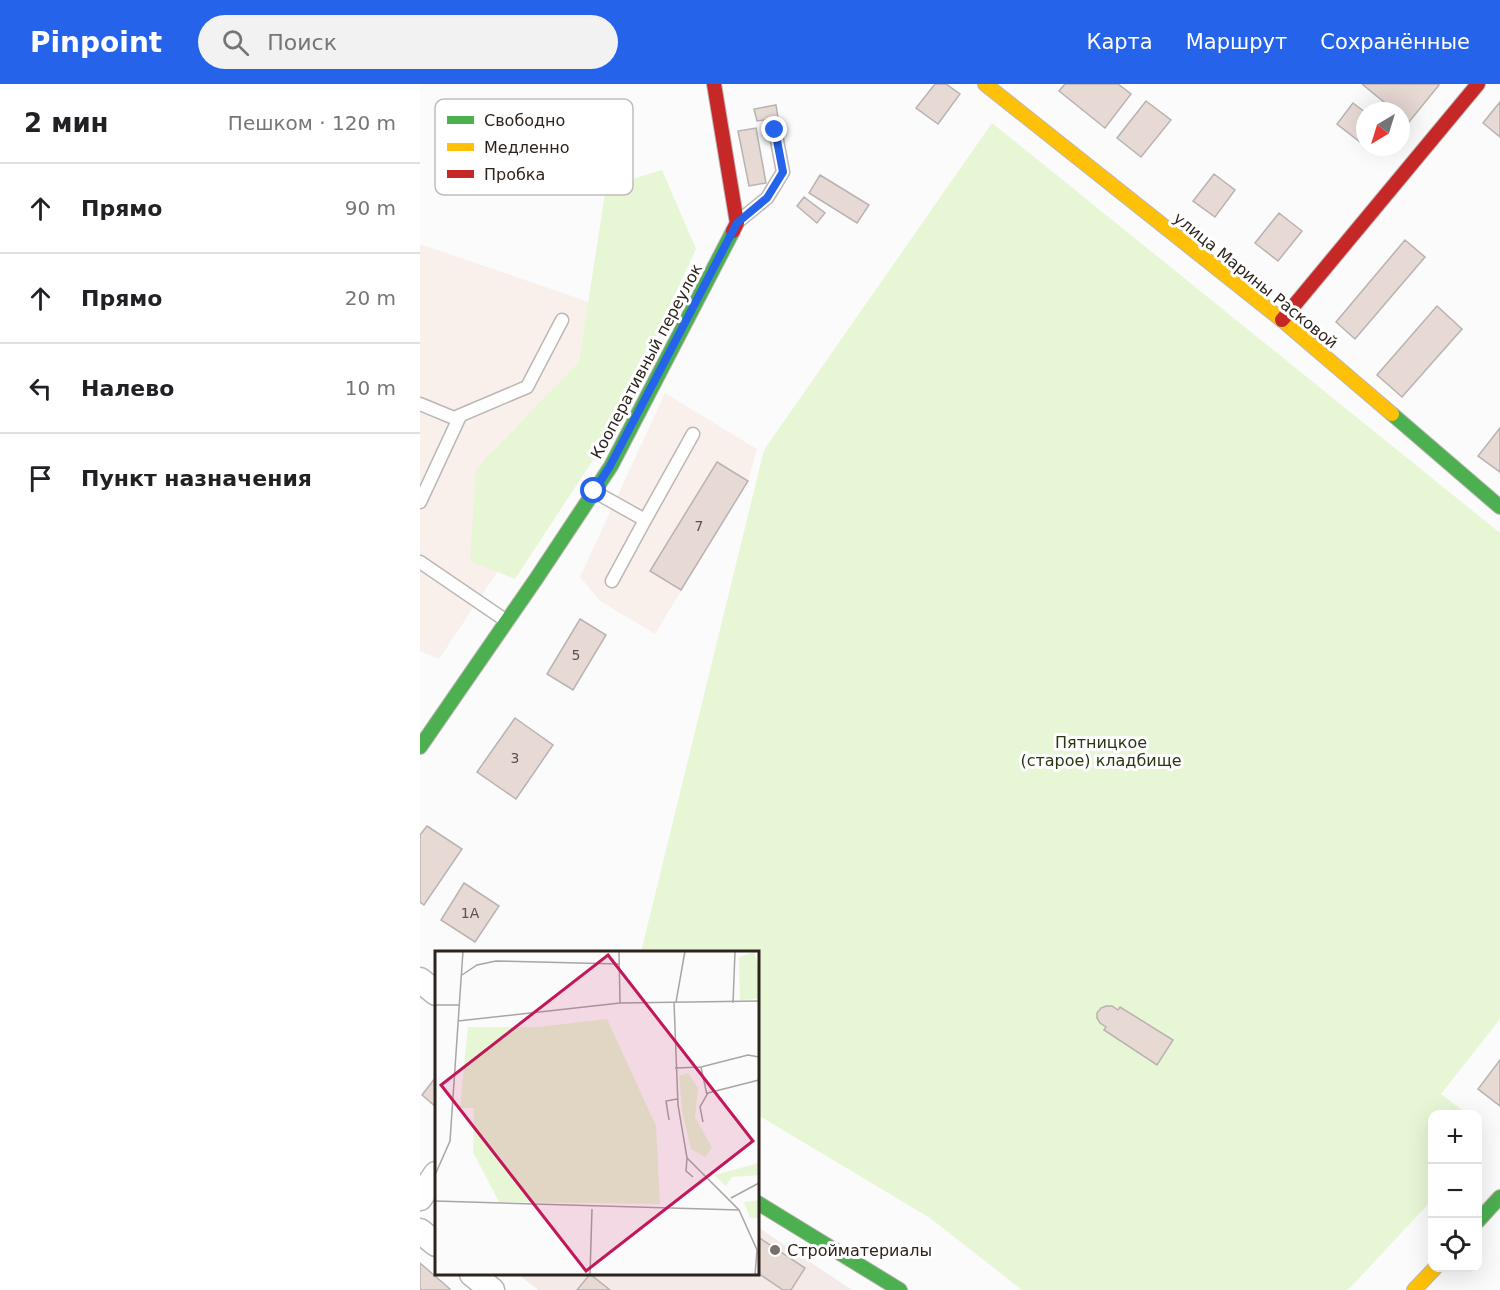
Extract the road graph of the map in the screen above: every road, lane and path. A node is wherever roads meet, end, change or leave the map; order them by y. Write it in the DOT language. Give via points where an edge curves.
graph roads {
  1 [pos="714,84"];
  2 [pos="985,84"];
  3 [pos="1478,84"];
  4 [pos="775,130"];
  5 [pos="737,223"];
  6 [pos="562,320"];
  7 [pos="1282,320"];
  8 [pos="420,404"];
  9 [pos="460,416"];
  10 [pos="693,434"];
  11 [pos="594,491"];
  12 [pos="420,502"];
  13 [pos="1500,507"];
  14 [pos="645,520"];
  15 [pos="420,562"];
  16 [pos="612,581"];
  17 [pos="506,621"];
  18 [pos="420,747"];
  19 [pos="420,980"];
  20 [pos="435,992"];
  21 [pos="435,1176"];
  22 [pos="1500,1197"];
  23 [pos="420,1198"];
  24 [pos="759,1204"];
  25 [pos="1481,1218"];
  26 [pos="420,1231"];
  27 [pos="435,1243"];
  28 [pos="1431,1272"];
  29 [pos="473,1275"];
  30 [pos="492,1290"];
  31 [pos="900,1290"];
  32 [pos="1414,1290"];
  1 -- 5 [label="street"];
  2 -- 7 [label="street, улица Марины Расковой"];
  3 -- 7 [label="street"];
  4 -- 5 [label="lane" via="783,172 767,198"];
  5 -- 11 [label="street, Кооперативный переулок"];
  6 -- 9 [label="lane" via="527,387"];
  7 -- 13 [label="street, улица Марины Расковой"];
  8 -- 9 [label="lane" via="454,418"];
  9 -- 12 [label="lane"];
  10 -- 14 [label="lane"];
  11 -- 14 [label="lane"];
  11 -- 17 [label="street, Кооперативный переулок"];
  14 -- 16 [label="lane"];
  15 -- 17 [label="lane"];
  17 -- 18 [label="street, Кооперативный переулок"];
  19 -- 20 [label="street"];
  21 -- 23 [label="street"];
  22 -- 25 [label="street"];
  24 -- 31 [label="street"];
  26 -- 27 [label="street"];
  28 -- 32 [label="street"];
  29 -- 30 [label="street"];
}
